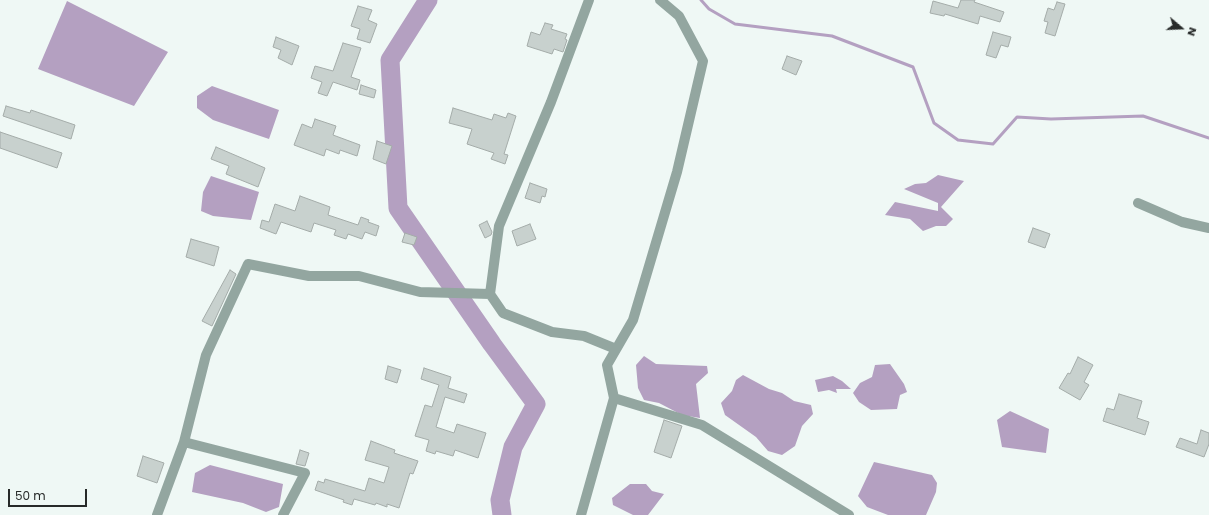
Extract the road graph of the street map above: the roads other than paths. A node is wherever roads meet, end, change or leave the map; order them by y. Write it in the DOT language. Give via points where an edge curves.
graph roads {
  1 [pos="589,0"];
  2 [pos="660,0"];
  3 [pos="1138,203"];
  4 [pos="1209,228"];
  5 [pos="490,294"];
  6 [pos="616,349"];
  7 [pos="614,398"];
  8 [pos="184,442"];
  9 [pos="157,515"];
  10 [pos="283,515"];
  11 [pos="581,515"];
  12 [pos="849,515"];
  1 -- 5 [label="street" via="551,102 499,226"];
  2 -- 6 [label="street" via="679,16 703,61 676,172 633,320"];
  3 -- 4 [label="street" via="1182,222"];
  5 -- 6 [label="street" via="503,313 552,332 584,336"];
  5 -- 8 [label="street" via="420,292 359,276 309,276 248,264 206,355"];
  6 -- 7 [label="street" via="606,365"];
  7 -- 11 [label="street"];
  7 -- 12 [label="street" via="702,425"];
  8 -- 9 [label="street"];
  8 -- 10 [label="street" via="305,473"];
}
